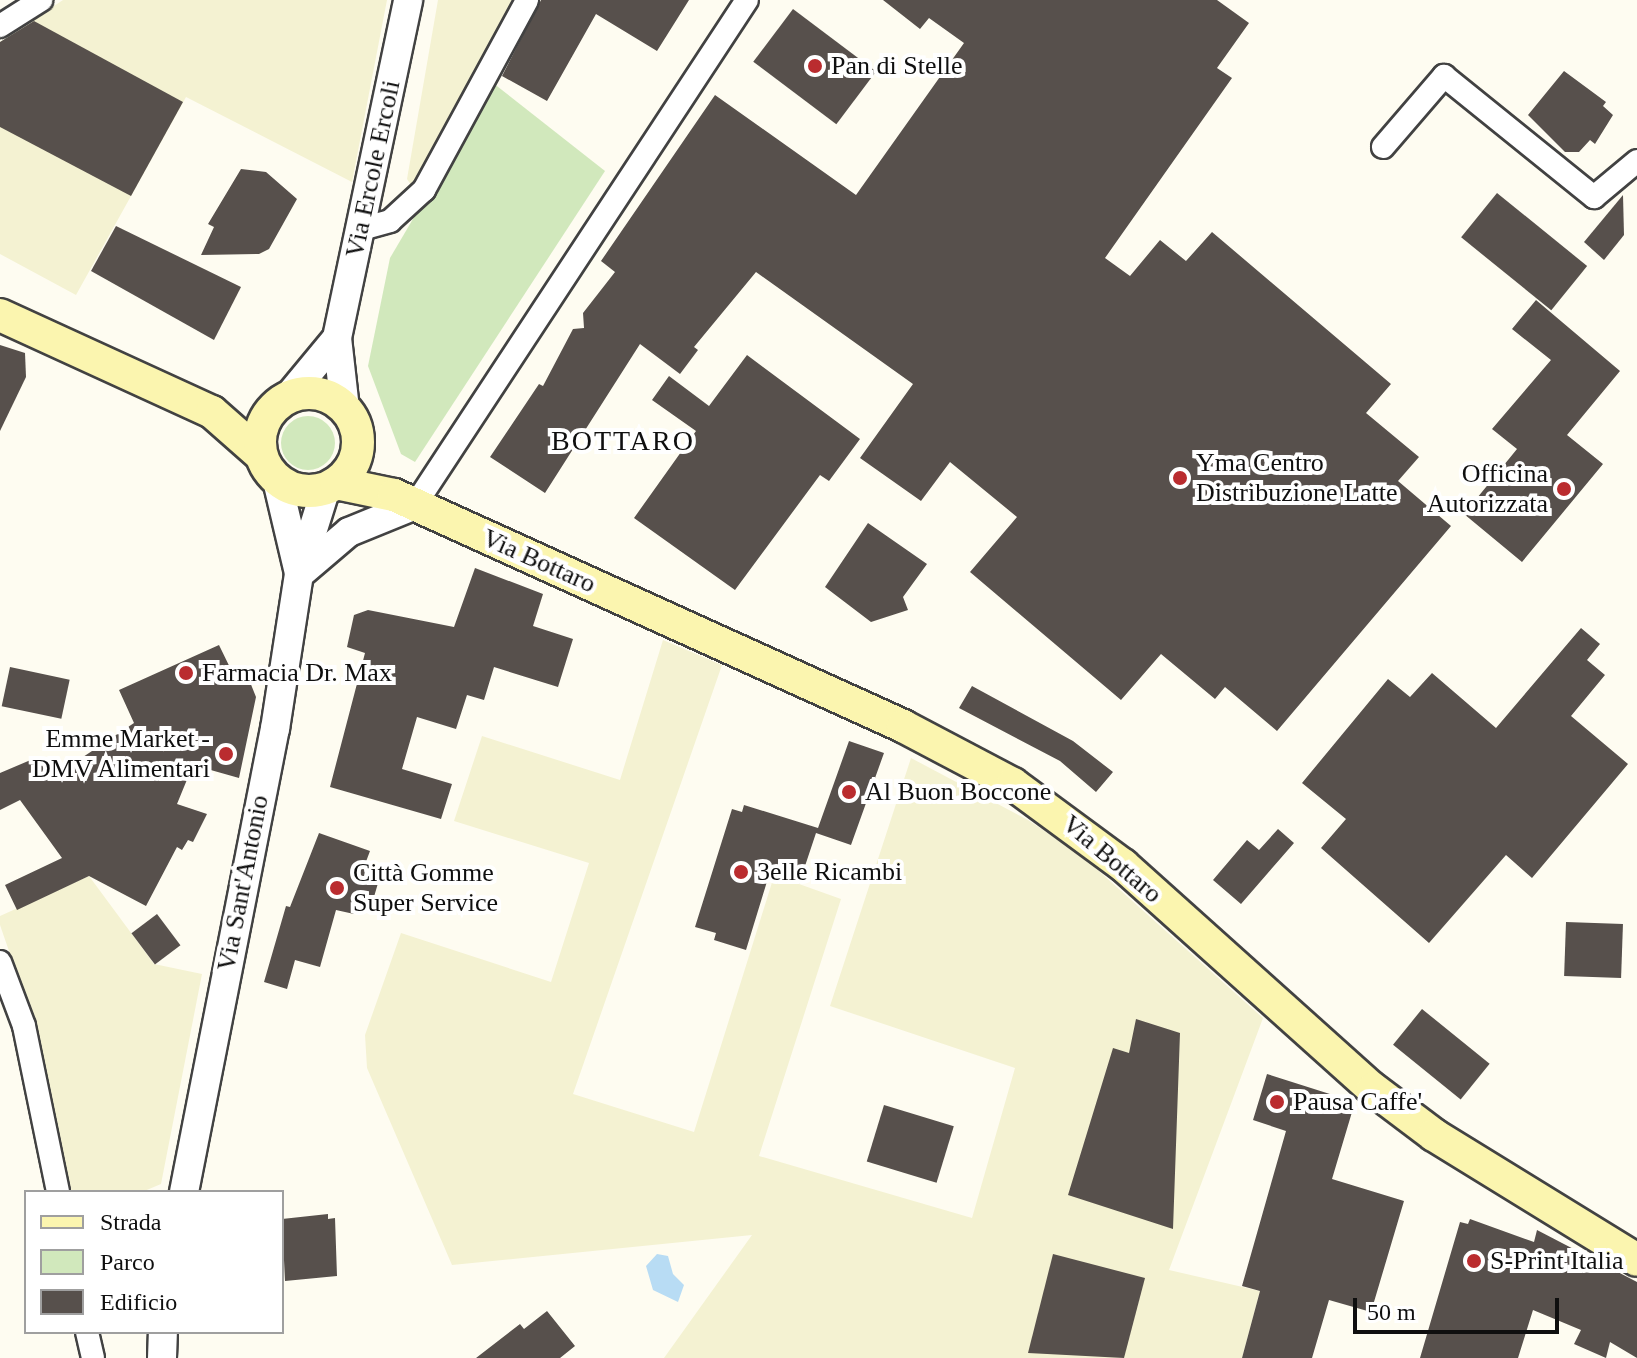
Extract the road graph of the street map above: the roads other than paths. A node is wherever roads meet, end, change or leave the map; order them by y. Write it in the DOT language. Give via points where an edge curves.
graph roads {
  1 [pos="41,0"];
  2 [pos="408,0"];
  3 [pos="527,0"];
  4 [pos="747,0"];
  5 [pos="0,26"];
  6 [pos="1383,147"];
  7 [pos="1637,161"];
  8 [pos="361,229"];
  9 [pos="0,315"];
  10 [pos="337,338"];
  11 [pos="280,403"];
  12 [pos="345,409"];
  13 [pos="212,412"];
  14 [pos="358,441"];
  15 [pos="269,468"];
  16 [pos="331,486"];
  17 [pos="405,500"];
  18 [pos="299,574"];
  19 [pos="0,962"];
  20 [pos="58,1190"];
  21 [pos="184,1190"];
  22 [pos="1637,1260"];
  23 [pos="87,1334"];
  24 [pos="163,1334"];
  25 [pos="93,1358"];
  26 [pos="162,1358"];
  1 -- 5 [label="street"];
  2 -- 8 [label="street, Via Ercole Ercoli"];
  3 -- 8 [label="street" via="424,190 390,221"];
  4 -- 17 [label="street"];
  6 -- 7 [label="street" via="1444,76 1594,197"];
  8 -- 10 [label="street, Via Ercole Ercoli"];
  9 -- 13 [label="main road"];
  10 -- 11 [label="street, Via Ercole Ercoli"];
  10 -- 12 [label="street, Via Ercole Ercoli"];
  11 -- 12 [label="main road" via="319,394"];
  11 -- 13 [label="main road"];
  11 -- 15 [label="main road" via="259,439"];
  12 -- 14 [label="main road"];
  13 -- 15 [label="main road"];
  14 -- 16 [label="main road" via="356,457"];
  14 -- 17 [label="main road"];
  15 -- 16 [label="main road" via="301,491"];
  15 -- 18 [label="street, Via Sant'Antonio"];
  16 -- 17 [label="main road, Via Bottaro"];
  16 -- 18 [label="street, Via Sant'Antonio"];
  17 -- 18 [label="street" via="349,532"];
  17 -- 22 [label="main road, Via Bottaro" via="903,726 1013,784 1123,865 1373,1089 1447,1143"];
  18 -- 21 [label="street, Via Sant'Antonio" via="275,729"];
  19 -- 20 [label="street" via="24,1026"];
  23 -- 25 [label="street"];
  24 -- 26 [label="street"];
}
